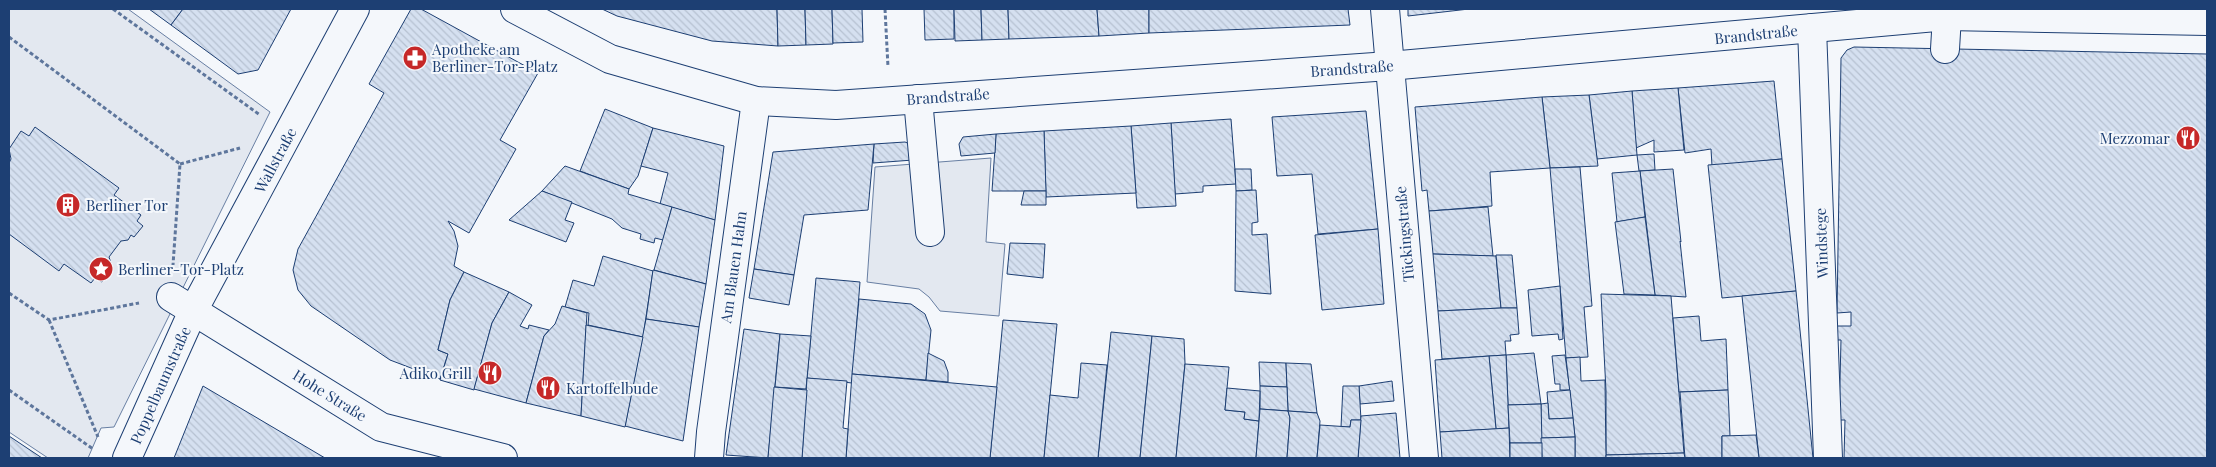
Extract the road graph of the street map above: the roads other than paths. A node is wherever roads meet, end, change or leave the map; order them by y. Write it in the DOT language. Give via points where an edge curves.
graph roads {
  1 [pos="355,9"];
  2 [pos="515,9"];
  3 [pos="1385,9"];
  4 [pos="1947,16"];
  5 [pos="2207,21"];
  6 [pos="1812,28"];
  7 [pos="1946,49"];
  8 [pos="1389,66"];
  9 [pos="918,99"];
  10 [pos="756,101"];
  11 [pos="930,232"];
  12 [pos="182,304"];
  13 [pos="710,445"];
  14 [pos="127,458"];
  15 [pos="503,458"];
  16 [pos="1424,458"];
  17 [pos="1828,458"];
  1 -- 12 [label="street, Wallstraße" via="289,136"];
  2 -- 10 [label="street, Brandstraße" via="610,60"];
  3 -- 8 [label="street, Tückingstraße"];
  4 -- 5 [label="street, Brandstraße"];
  4 -- 6 [label="street, Brandstraße"];
  4 -- 7 [label="street"];
  6 -- 8 [label="street, Brandstraße"];
  6 -- 17 [label="street, Windstege"];
  8 -- 9 [label="street, Brandstraße"];
  8 -- 16 [label="street, Tückingstraße"];
  9 -- 10 [label="street, Brandstraße" via="836,105"];
  9 -- 11 [label="street"];
  10 -- 13 [label="street, Am Blauen Hahn"];
  12 -- 14 [label="street, Poppelbaumstraße"];
  12 -- 15 [label="street, Hohe Straße" via="381,427"];
}
